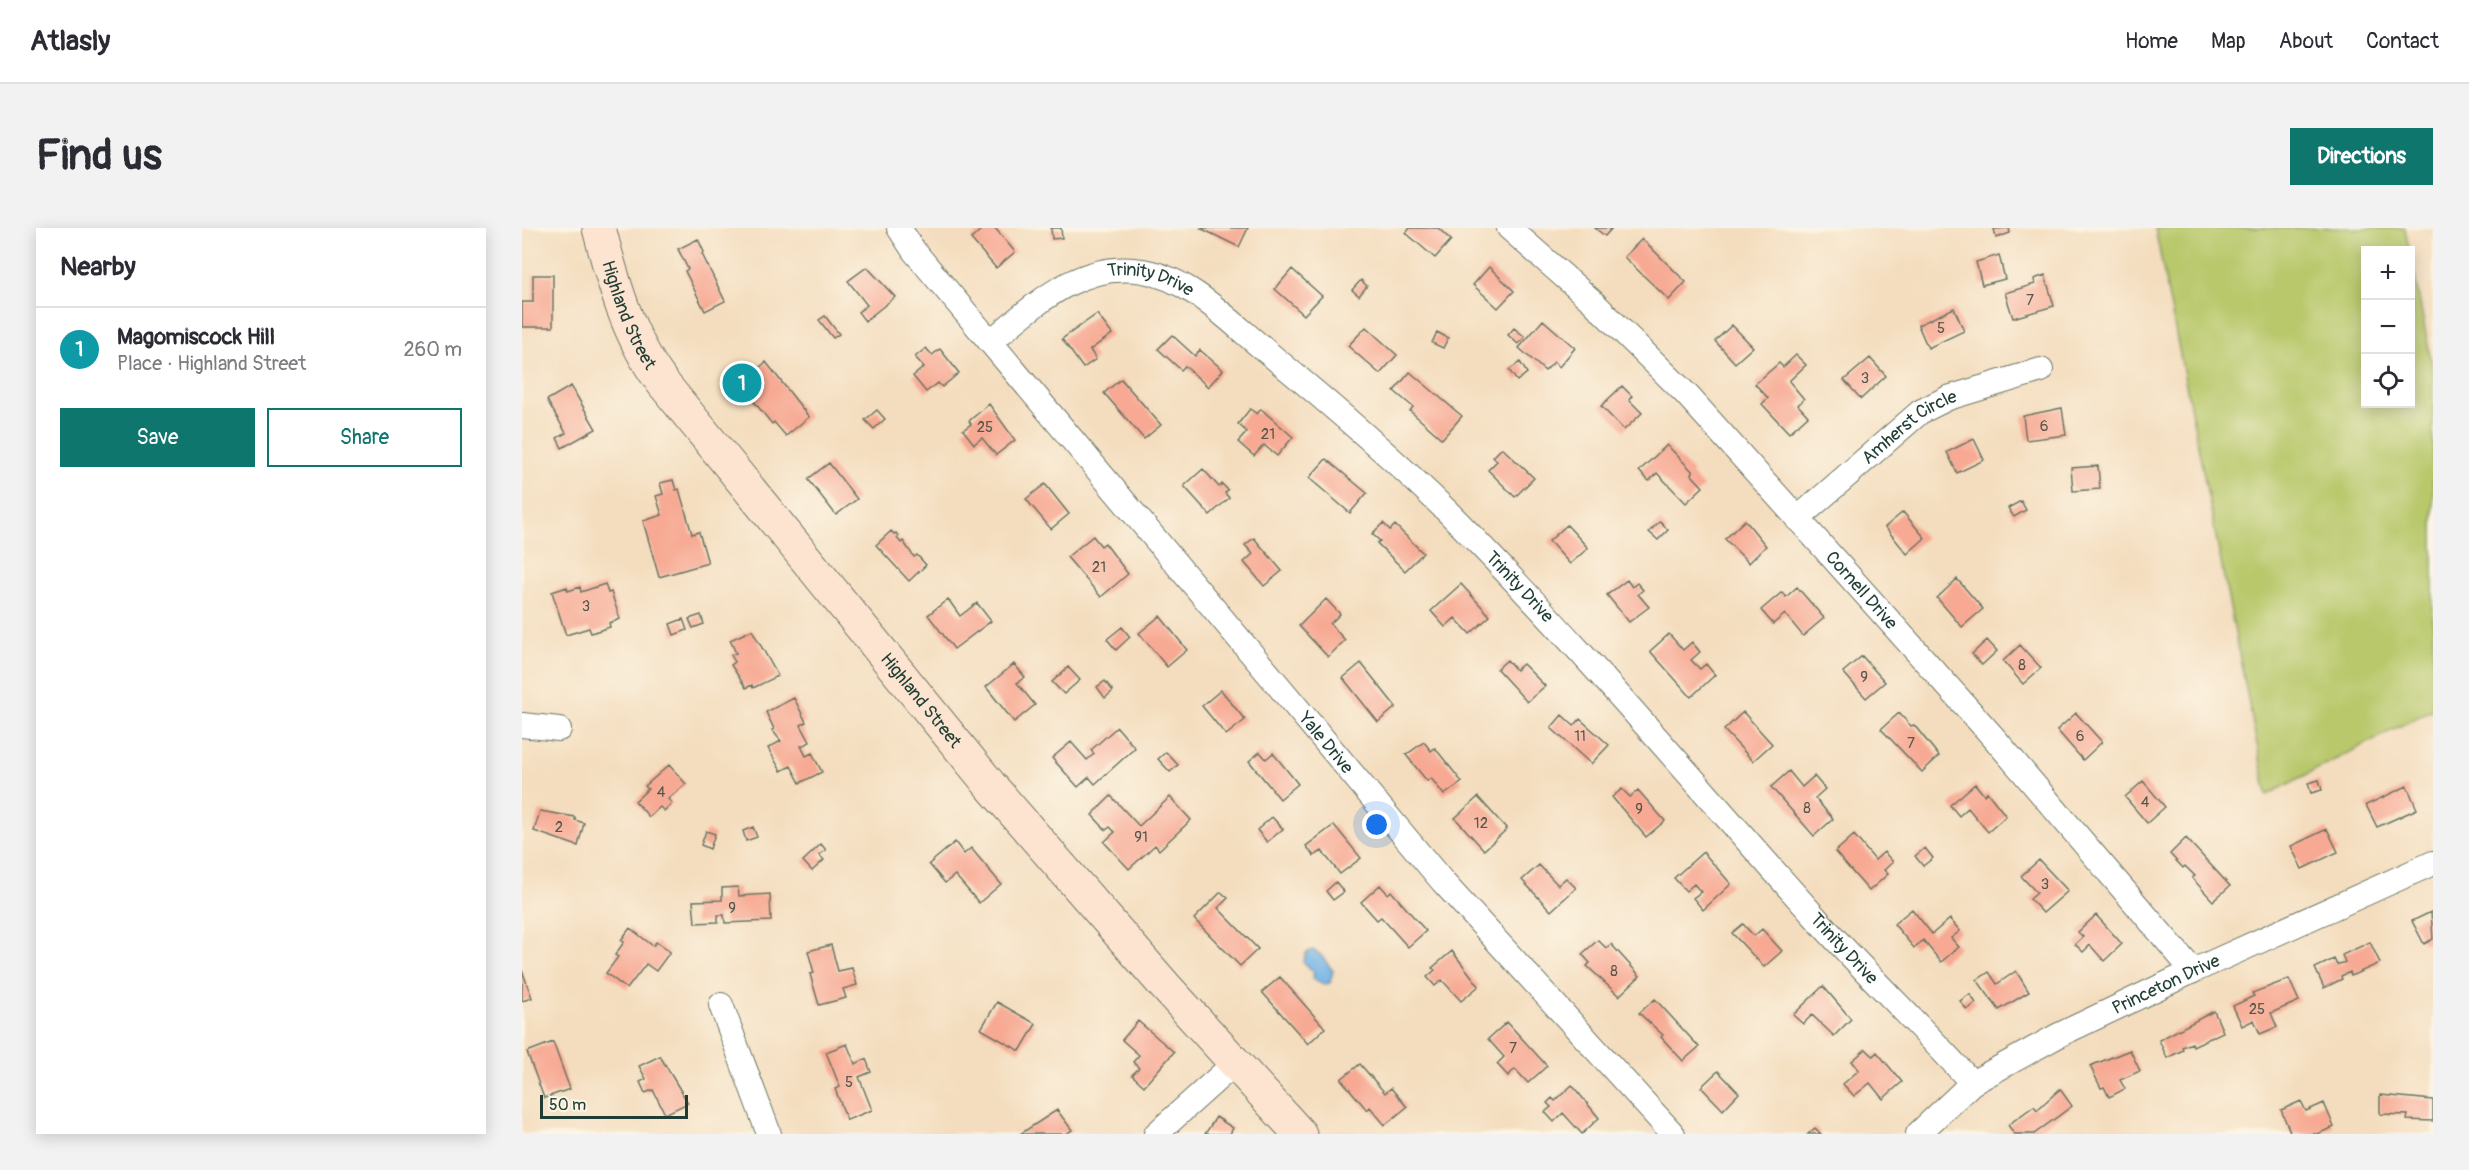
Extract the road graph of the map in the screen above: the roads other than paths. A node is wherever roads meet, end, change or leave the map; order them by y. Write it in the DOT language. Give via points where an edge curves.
graph roads {
  1 [pos="599,228"];
  2 [pos="899,228"];
  3 [pos="1509,228"];
  4 [pos="990,342"];
  5 [pos="2041,370"];
  6 [pos="1797,519"];
  7 [pos="522,725"];
  8 [pos="559,729"];
  9 [pos="2433,863"];
  10 [pos="2193,971"];
  11 [pos="722,1005"];
  12 [pos="1235,1063"];
  13 [pos="1972,1083"];
  14 [pos="769,1134"];
  15 [pos="1156,1134"];
  16 [pos="1300,1134"];
  17 [pos="1673,1134"];
  18 [pos="1918,1134"];
  1 -- 12 [label="street, Highland Street" via="626,317 642,353 662,382 990,785"];
  2 -- 4 [label="street"];
  3 -- 6 [label="street, Cornell Drive" via="1592,301 1688,395"];
  4 -- 13 [label="street, Trinity Drive" via="1047,296 1083,277 1114,270 1146,272 1192,292 1296,376 1450,515 1542,612 1877,986"];
  4 -- 17 [label="street, Yale Drive" via="1443,882"];
  5 -- 6 [label="street, Amherst Circle" via="1948,398 1920,412"];
  6 -- 10 [label="street, Cornell Drive" via="1995,739"];
  7 -- 8 [label="street"];
  9 -- 10 [label="street, Princeton Drive"];
  10 -- 13 [label="street, Princeton Drive" via="2059,1035"];
  11 -- 14 [label="street"];
  12 -- 15 [label="street"];
  12 -- 16 [label="street, Highland Street"];
  13 -- 18 [label="street, Princeton Drive"];
}
